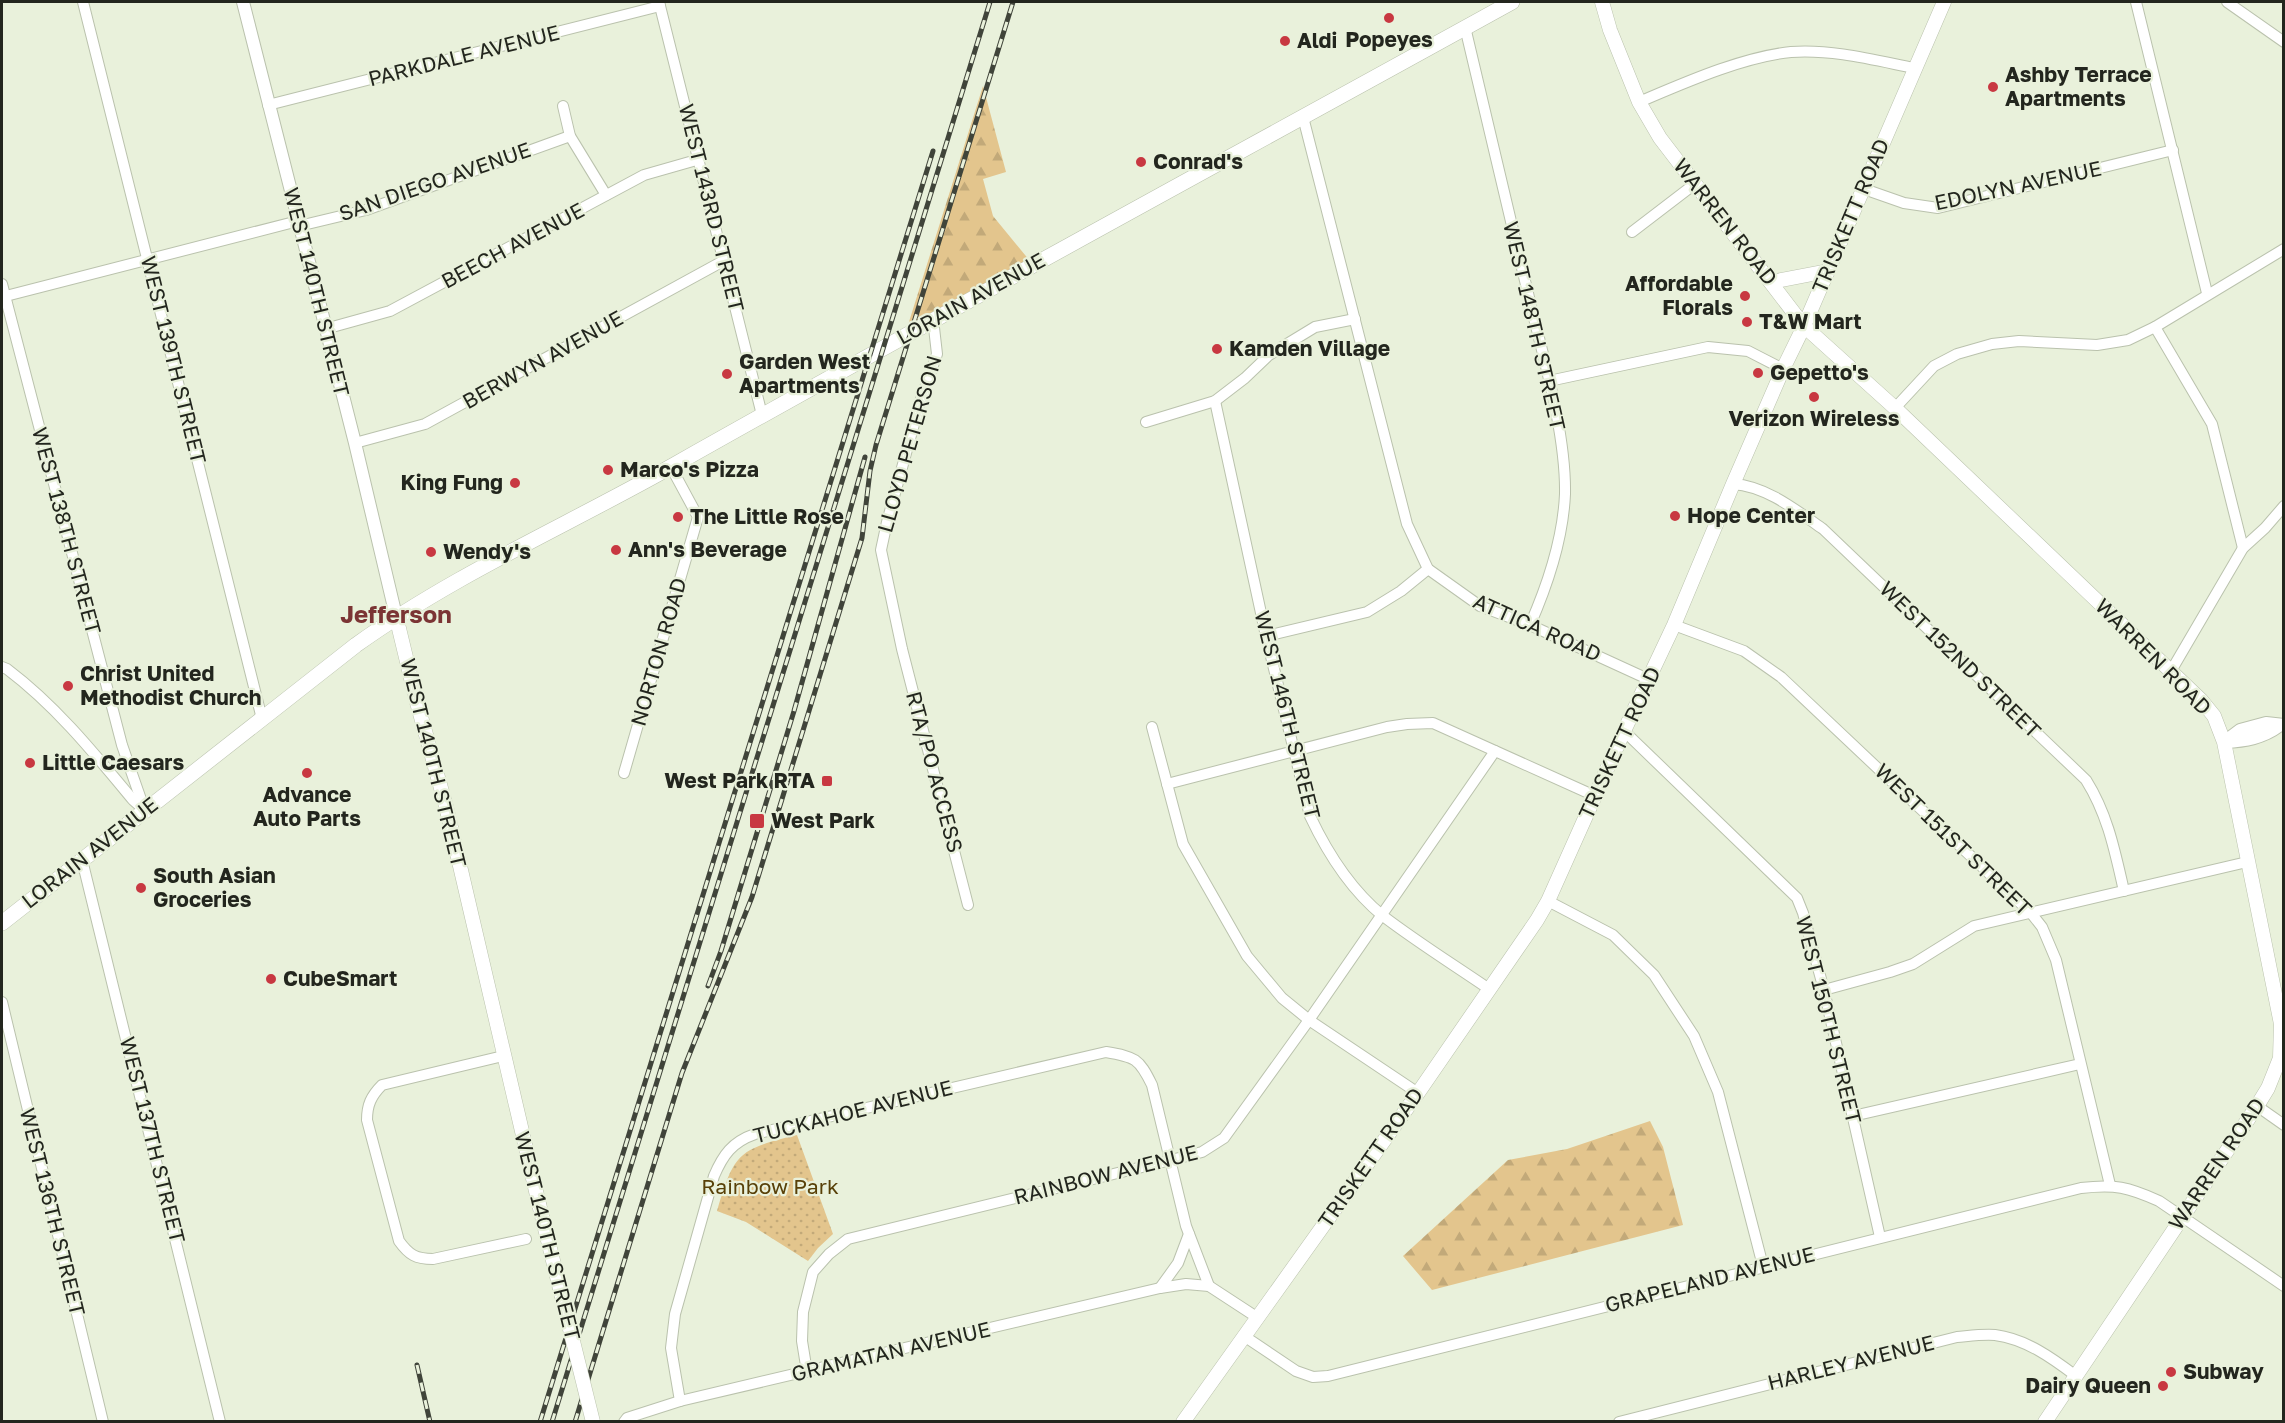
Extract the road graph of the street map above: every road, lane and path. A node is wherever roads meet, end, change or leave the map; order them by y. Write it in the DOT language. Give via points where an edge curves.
graph roads {
  1 [pos="84,2"];
  2 [pos="243,2"];
  3 [pos="1512,2"];
  4 [pos="1602,2"];
  5 [pos="1944,2"];
  6 [pos="2136,2"];
  7 [pos="2227,2"];
  8 [pos="660,4"];
  9 [pos="1465,27"];
  10 [pos="2283,42"];
  11 [pos="1914,68"];
  12 [pos="1639,102"];
  13 [pos="268,105"];
  14 [pos="562,106"];
  15 [pos="1303,117"];
  16 [pos="570,136"];
  17 [pos="2173,150"];
  18 [pos="700,159"];
  19 [pos="1696,183"];
  20 [pos="1864,189"];
  21 [pos="606,195"];
  22 [pos="298,224"];
  23 [pos="1632,232"];
  24 [pos="2283,249"];
  25 [pos="148,260"];
  26 [pos="725,260"];
  27 [pos="1828,272"];
  28 [pos="1771,282"];
  29 [pos="2,284"];
  30 [pos="2207,293"];
  31 [pos="3,297"];
  32 [pos="933,319"];
  33 [pos="1355,319"];
  34 [pos="1804,326"];
  35 [pos="2155,327"];
  36 [pos="325,329"];
  37 [pos="1783,369"];
  38 [pos="1549,381"];
  39 [pos="1215,401"];
  40 [pos="1895,408"];
  41 [pos="762,415"];
  42 [pos="1146,422"];
  43 [pos="355,443"];
  44 [pos="671,467"];
  45 [pos="1733,484"];
  46 [pos="2283,506"];
  47 [pos="2243,548"];
  48 [pos="1428,569"];
  49 [pos="396,616"];
  50 [pos="1530,625"];
  51 [pos="1674,625"];
  52 [pos="1266,636"];
  53 [pos="900,639"];
  54 [pos="2,667"];
  55 [pos="2171,671"];
  56 [pos="1650,680"];
  57 [pos="262,719"];
  58 [pos="2282,723"];
  59 [pos="1152,727"];
  60 [pos="1624,731"];
  61 [pos="2224,742"];
  62 [pos="1294,751"];
  63 [pos="1495,751"];
  64 [pos="624,773"];
  65 [pos="1167,784"];
  66 [pos="1595,796"];
  67 [pos="145,811"];
  68 [pos="82,860"];
  69 [pos="2247,862"];
  70 [pos="2124,891"];
  71 [pos="1548,901"];
  72 [pos="968,905"];
  73 [pos="2031,913"];
  74 [pos="1382,915"];
  75 [pos="2,923"];
  76 [pos="1490,989"];
  77 [pos="1824,990"];
  78 [pos="2279,993"];
  79 [pos="2,1002"];
  80 [pos="1310,1020"];
  81 [pos="503,1056"];
  82 [pos="2080,1064"];
  83 [pos="1418,1093"];
  84 [pos="2257,1107"];
  85 [pos="1852,1116"];
  86 [pos="2283,1125"];
  87 [pos="1170,1160"];
  88 [pos="2110,1185"];
  89 [pos="2181,1217"];
  90 [pos="1189,1234"];
  91 [pos="1880,1237"];
  92 [pos="526,1239"];
  93 [pos="1763,1266"];
  94 [pos="1209,1286"];
  95 [pos="2283,1286"];
  96 [pos="1160,1288"];
  97 [pos="1258,1318"];
  98 [pos="1244,1336"];
  99 [pos="807,1372"];
  100 [pos="2076,1376"];
  101 [pos="680,1401"];
  102 [pos="103,1422"];
  103 [pos="220,1422"];
  104 [pos="593,1422"];
  105 [pos="624,1422"];
  106 [pos="1183,1422"];
  107 [pos="1618,1422"];
  108 [pos="2045,1422"];
  1 -- 25 [label="street, WEST 139TH STREET"];
  2 -- 13 [label="street, WEST 140TH STREET"];
  3 -- 9 [label="main road, LORAIN AVENUE"];
  4 -- 12 [label="main road, WARREN ROAD"];
  5 -- 11 [label="main road, TRISKETT ROAD"];
  6 -- 17 [label="street"];
  7 -- 10 [label="street"];
  8 -- 13 [label="street, PARKDALE AVENUE"];
  8 -- 18 [label="street, WEST 143RD STREET"];
  9 -- 15 [label="main road, LORAIN AVENUE"];
  9 -- 38 [label="street, WEST 148TH STREET"];
  11 -- 12 [label="street" via="1849,55 1791,52 1734,64"];
  11 -- 20 [label="main road, TRISKETT ROAD"];
  12 -- 19 [label="main road, WARREN ROAD" via="1660,138"];
  13 -- 22 [label="street, WEST 140TH STREET"];
  14 -- 16 [label="street"];
  15 -- 32 [label="main road, LORAIN AVENUE"];
  15 -- 33 [label="street"];
  16 -- 21 [label="street"];
  16 -- 22 [label="street, SAN DIEGO AVENUE" via="366,210"];
  17 -- 20 [label="street, EDOLYN AVENUE" via="1938,208 1905,203"];
  17 -- 30 [label="street"];
  18 -- 21 [label="street, BEECH AVENUE" via="644,175"];
  18 -- 26 [label="street, WEST 143RD STREET"];
  19 -- 23 [label="street"];
  19 -- 28 [label="main road, WARREN ROAD"];
  20 -- 27 [label="main road, TRISKETT ROAD"];
  21 -- 36 [label="street, BEECH AVENUE" via="390,311"];
  22 -- 25 [label="street, SAN DIEGO AVENUE"];
  22 -- 36 [label="street, WEST 140TH STREET"];
  24 -- 30 [label="street"];
  25 -- 31 [label="street, SAN DIEGO AVENUE"];
  25 -- 57 [label="street, WEST 139TH STREET"];
  26 -- 41 [label="street, WEST 143RD STREET"];
  26 -- 43 [label="street, BERWYN AVENUE" via="425,424"];
  27 -- 28 [label="main road"];
  27 -- 34 [label="main road, TRISKETT ROAD"];
  28 -- 34 [label="main road, WARREN ROAD"];
  29 -- 31 [label="street, WEST 138TH STREET"];
  30 -- 35 [label="street"];
  31 -- 67 [label="street, WEST 138TH STREET" via="122,745"];
  32 -- 41 [label="main road, LORAIN AVENUE"];
  32 -- 53 [label="street, LLOYD PETERSON" via="936,354 881,550"];
  33 -- 39 [label="street" via="1315,327 1269,355"];
  33 -- 48 [label="street" via="1407,524"];
  34 -- 37 [label="main road, TRISKETT ROAD"];
  34 -- 40 [label="main road, WARREN ROAD"];
  35 -- 40 [label="street" via="2128,340 2097,345 2019,341 1957,354 1934,366"];
  35 -- 47 [label="street" via="2212,424"];
  36 -- 43 [label="street, WEST 140TH STREET"];
  37 -- 38 [label="street" via="1748,351 1708,347"];
  37 -- 45 [label="main road, TRISKETT ROAD"];
  38 -- 50 [label="street, WEST 148TH STREET" via="1563,455 1564,494 1549,581"];
  39 -- 42 [label="street"];
  39 -- 52 [label="street, WEST 146TH STREET"];
  40 -- 55 [label="main road, WARREN ROAD"];
  41 -- 44 [label="main road, LORAIN AVENUE"];
  43 -- 49 [label="street, WEST 140TH STREET"];
  44 -- 49 [label="main road, LORAIN AVENUE"];
  44 -- 64 [label="street, NORTON ROAD" via="698,517"];
  45 -- 51 [label="main road, TRISKETT ROAD"];
  45 -- 70 [label="street, WEST 152ND STREET" via="1747,485 1786,503 1823,529 2086,780 2107,820"];
  46 -- 47 [label="street"];
  47 -- 55 [label="street"];
  48 -- 50 [label="street, ATTICA ROAD" via="1480,606"];
  48 -- 52 [label="street" via="1367,612"];
  49 -- 57 [label="main road, LORAIN AVENUE"];
  49 -- 81 [label="main road, WEST 140TH STREET" via="446,806"];
  50 -- 56 [label="street, ATTICA ROAD"];
  51 -- 56 [label="main road, TRISKETT ROAD"];
  51 -- 73 [label="street, WEST 151ST STREET" via="1744,651 1781,677"];
  52 -- 62 [label="street, WEST 146TH STREET"];
  53 -- 72 [label="street, RTA/PO ACCESS"];
  54 -- 67 [label="street" via="35,690"];
  55 -- 61 [label="main road, WARREN ROAD" via="2214,716"];
  56 -- 60 [label="main road, TRISKETT ROAD"];
  57 -- 67 [label="main road, LORAIN AVENUE"];
  58 -- 61 [label="street" via="2240,730"];
  59 -- 65 [label="street"];
  60 -- 66 [label="main road, TRISKETT ROAD"];
  60 -- 77 [label="street, WEST 150TH STREET" via="1797,898"];
  61 -- 69 [label="main road, WARREN ROAD"];
  62 -- 63 [label="street" via="1387,728 1433,723"];
  62 -- 65 [label="street"];
  62 -- 74 [label="street, WEST 146TH STREET" via="1310,816 1322,840"];
  63 -- 66 [label="street"];
  63 -- 74 [label="street, RAINBOW AVENUE"];
  65 -- 80 [label="street" via="1183,844 1247,956 1282,998"];
  66 -- 71 [label="main road, TRISKETT ROAD"];
  67 -- 68 [label="main road, LORAIN AVENUE"];
  68 -- 75 [label="main road, LORAIN AVENUE"];
  68 -- 103 [label="street, WEST 137TH STREET"];
  69 -- 70 [label="street"];
  69 -- 78 [label="main road, WARREN ROAD"];
  70 -- 73 [label="street"];
  71 -- 76 [label="main road, TRISKETT ROAD"];
  71 -- 93 [label="street" via="1613,935 1654,975 1694,1036 1718,1092"];
  73 -- 77 [label="street" via="1974,926 1913,964"];
  73 -- 82 [label="street, WEST 151ST STREET" via="2042,927 2056,960"];
  74 -- 76 [label="street, WEST 146TH STREET"];
  74 -- 80 [label="street, RAINBOW AVENUE"];
  76 -- 83 [label="main road, TRISKETT ROAD"];
  77 -- 85 [label="street, WEST 150TH STREET"];
  78 -- 84 [label="main road, WARREN ROAD" via="2280,1058"];
  79 -- 102 [label="street, WEST 136TH STREET"];
  80 -- 83 [label="street"];
  80 -- 87 [label="street, RAINBOW AVENUE" via="1224,1138 1202,1152"];
  81 -- 92 [label="street" via="382,1085 373,1094 367,1120 399,1241 407,1253 419,1259 433,1259"];
  81 -- 104 [label="main road, WEST 140TH STREET, bridge"];
  82 -- 85 [label="street"];
  82 -- 88 [label="street, WEST 151ST STREET"];
  83 -- 97 [label="main road, TRISKETT ROAD"];
  84 -- 86 [label="street"];
  84 -- 89 [label="main road, WARREN ROAD"];
  85 -- 91 [label="street, WEST 150TH STREET"];
  87 -- 90 [label="street"];
  87 -- 99 [label="street, RAINBOW AVENUE" via="848,1239 813,1272 803,1312"];
  87 -- 101 [label="street, TUCKAHOE AVENUE" via="1152,1085 1144,1069 1131,1056 1106,1052 741,1139 720,1162 714,1176 675,1314 671,1348"];
  88 -- 89 [label="street, GRAPELAND AVENUE" via="2159,1201"];
  88 -- 91 [label="street, GRAPELAND AVENUE" via="2081,1188"];
  89 -- 95 [label="street, GRAPELAND AVENUE"];
  89 -- 100 [label="main road, WARREN ROAD"];
  90 -- 94 [label="street"];
  90 -- 96 [label="street" via="1178,1263"];
  91 -- 93 [label="street, GRAPELAND AVENUE"];
  93 -- 98 [label="street, GRAPELAND AVENUE" via="1328,1376 1313,1377 1296,1371"];
  94 -- 96 [label="street, GRAMATAN AVENUE"];
  94 -- 97 [label="street"];
  96 -- 99 [label="street, GRAMATAN AVENUE"];
  97 -- 98 [label="main road, TRISKETT ROAD"];
  98 -- 106 [label="main road, TRISKETT ROAD"];
  99 -- 101 [label="street, GRAMATAN AVENUE"];
  100 -- 107 [label="street, HARLEY AVENUE" via="2044,1353 2018,1342 1995,1335 1957,1336"];
  100 -- 108 [label="main road, WARREN ROAD"];
  101 -- 105 [label="street, GRAMATAN AVENUE"];
}
